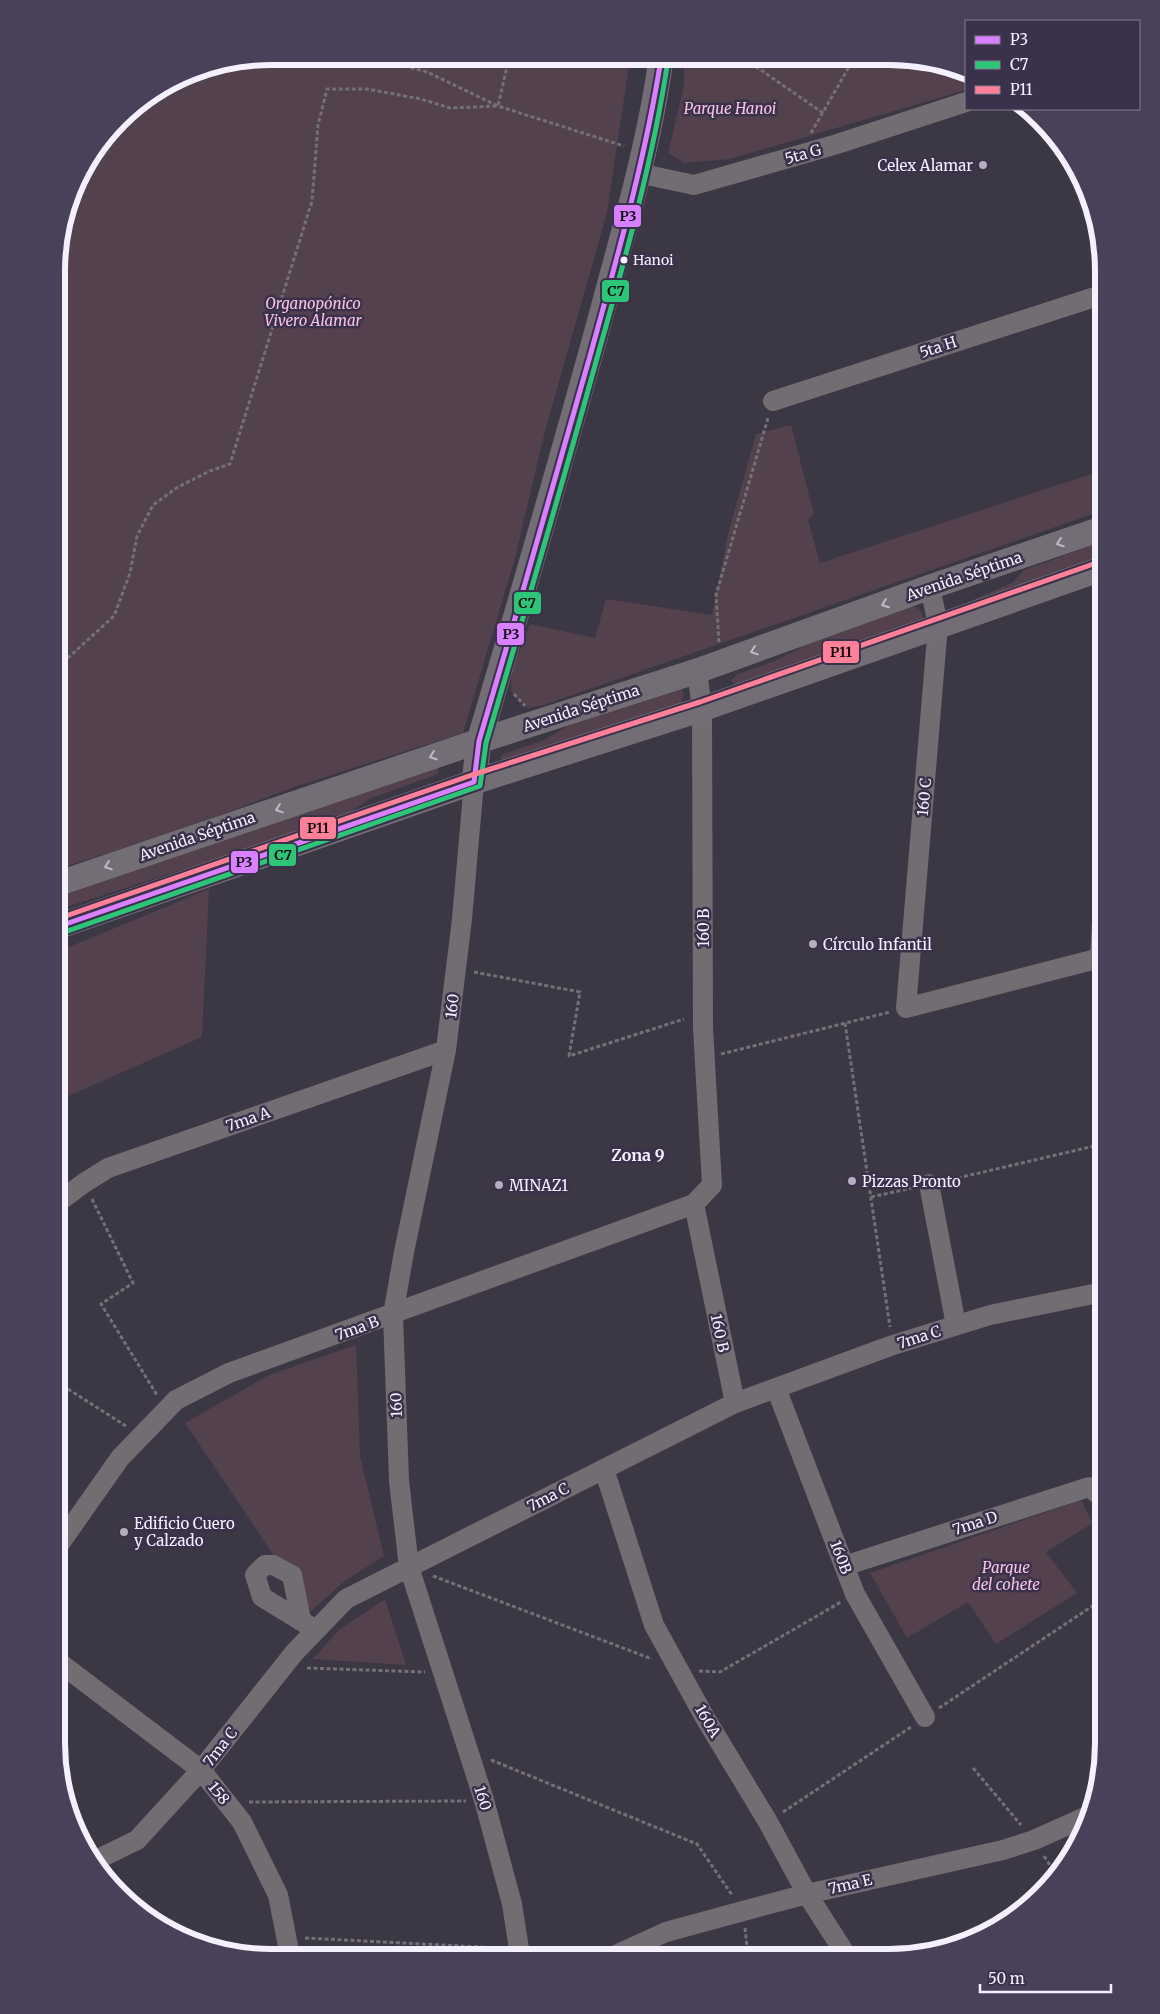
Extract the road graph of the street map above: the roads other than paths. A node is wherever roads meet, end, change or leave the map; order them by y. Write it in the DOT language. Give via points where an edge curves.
graph roads {
  1 [pos="660,65"];
  2 [pos="965,102"];
  3 [pos="641,161"];
  4 [pos="1095,297"];
  5 [pos="773,401"];
  6 [pos="1095,531"];
  7 [pos="1095,571"];
  8 [pos="930,588"];
  9 [pos="938,625"];
  10 [pos="697,671"];
  11 [pos="702,709"];
  12 [pos="479,741"];
  13 [pos="474,782"];
  14 [pos="65,881"];
  15 [pos="65,924"];
  16 [pos="1095,959"];
  17 [pos="446,1050"];
  18 [pos="929,1184"];
  19 [pos="712,1185"];
  20 [pos="65,1197"];
  21 [pos="694,1204"];
  22 [pos="1095,1294"];
  23 [pos="393,1315"];
  24 [pos="956,1325"];
  25 [pos="776,1388"];
  26 [pos="735,1403"];
  27 [pos="604,1469"];
  28 [pos="1095,1491"];
  29 [pos="65,1536"];
  30 [pos="409,1566"];
  31 [pos="844,1566"];
  32 [pos="65,1667"];
  33 [pos="925,1717"];
  34 [pos="201,1770"];
  35 [pos="1080,1819"];
  36 [pos="101,1858"];
  37 [pos="807,1894"];
  38 [pos="289,1947"];
  39 [pos="518,1949"];
  40 [pos="629,1949"];
  41 [pos="842,1949"];
  1 -- 3 [label="main road, 160"];
  2 -- 3 [label="street, 5ta G" via="694,185"];
  3 -- 12 [label="main road, 160" via="580,393"];
  4 -- 5 [label="street, 5ta H"];
  6 -- 8 [label="main road, Avenida Séptima, one-way"];
  7 -- 9 [label="main road"];
  8 -- 9 [label="street, 160 C"];
  8 -- 10 [label="main road, Avenida Séptima, one-way"];
  9 -- 11 [label="main road"];
  9 -- 16 [label="street, 160 C" via="906,1008"];
  10 -- 11 [label="street, 160 B"];
  10 -- 12 [label="main road, Avenida Séptima"];
  11 -- 13 [label="main road"];
  11 -- 19 [label="street, 160 B" via="703,1013"];
  12 -- 13 [label="main road, 160"];
  12 -- 14 [label="main road, Avenida Séptima, one-way"];
  13 -- 15 [label="main road"];
  13 -- 17 [label="street, 160"];
  17 -- 20 [label="street, 7ma A" via="108,1168"];
  17 -- 23 [label="street, 160"];
  18 -- 24 [label="street"];
  19 -- 21 [label="street, 7ma B"];
  21 -- 23 [label="street, 7ma B"];
  21 -- 26 [label="street, 160 B"];
  22 -- 24 [label="street, 7ma C" via="990,1314"];
  23 -- 29 [label="street, 7ma B" via="229,1373 176,1400 120,1458"];
  23 -- 30 [label="street, 160" via="399,1481"];
  24 -- 25 [label="street, 7ma C"];
  25 -- 26 [label="street, 7ma C"];
  25 -- 31 [label="street, 160B"];
  26 -- 27 [label="street, 7ma C"];
  27 -- 30 [label="street, 7ma C"];
  27 -- 37 [label="street, 160A" via="654,1625"];
  28 -- 31 [label="street, 7ma D" via="1089,1486"];
  30 -- 34 [label="street, 7ma C" via="346,1599 308,1625 284,1667"];
  30 -- 39 [label="street, 160" via="484,1800 512,1904"];
  31 -- 33 [label="street, 160B" via="855,1594"];
  32 -- 34 [label="street, 158"];
  34 -- 36 [label="street, 7ma C" via="137,1840"];
  34 -- 38 [label="street, 158" via="242,1822 278,1895"];
  35 -- 37 [label="street, 7ma E" via="1003,1850"];
  37 -- 40 [label="street, 7ma E" via="666,1932"];
  37 -- 41 [label="street, 160A"];
}
